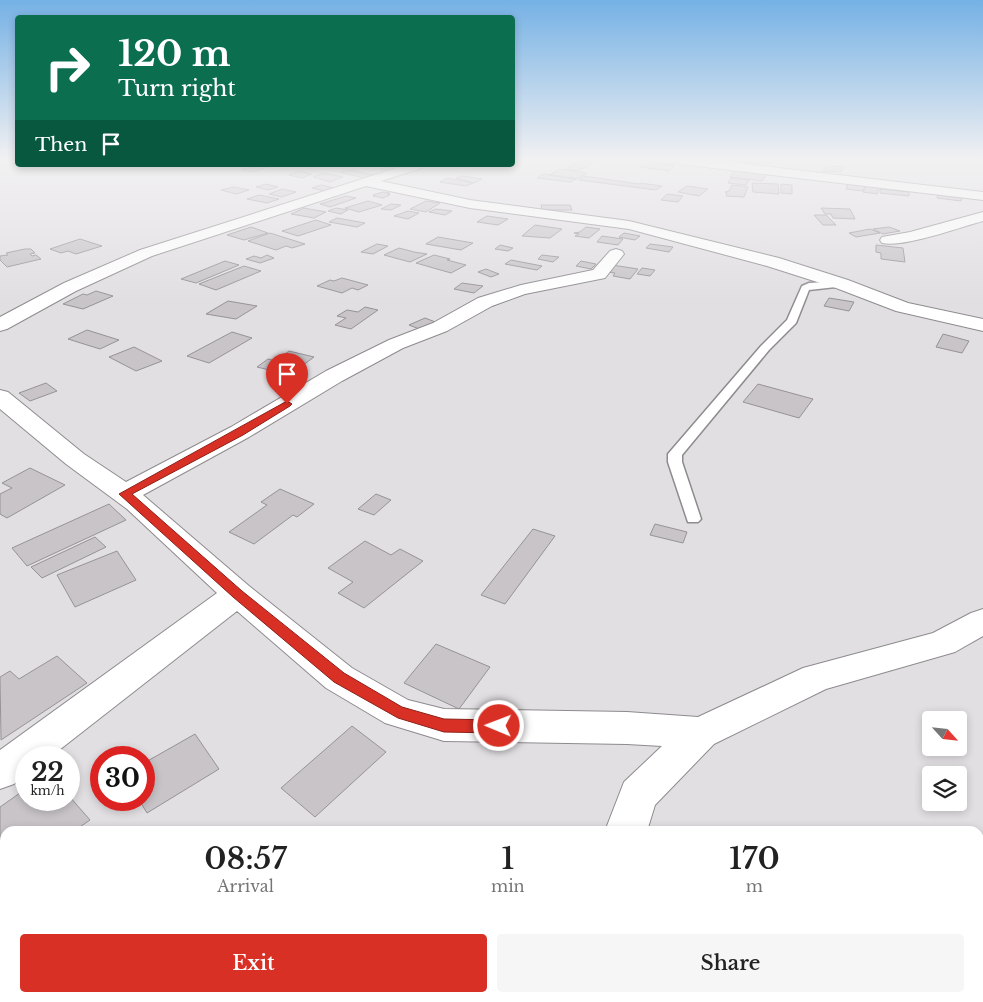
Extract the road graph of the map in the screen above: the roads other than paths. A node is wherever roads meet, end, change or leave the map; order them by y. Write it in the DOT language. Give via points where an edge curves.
graph roads {
  1 [pos="289,207"];
  2 [pos="491,207"];
  3 [pos="983,216"];
  4 [pos="888,240"];
  5 [pos="616,254"];
  6 [pos="842,284"];
  7 [pos="0,325"];
  8 [pos="983,325"];
  9 [pos="0,397"];
  10 [pos="124,494"];
  11 [pos="693,519"];
  12 [pos="238,594"];
  13 [pos="983,622"];
  14 [pos="702,733"];
  15 [pos="0,772"];
  16 [pos="628,826"];
  1 -- 7 [label="street" via="146,253 70,287"];
  2 -- 6 [label="street" via="629,225 773,262"];
  3 -- 4 [label="street"];
  5 -- 10 [label="street" via="599,274 521,290 485,302 440,327 396,344"];
  6 -- 8 [label="street" via="903,307"];
  6 -- 11 [label="lane" via="805,288 792,321 764,348 675,454"];
  9 -- 10 [label="street"];
  10 -- 12 [label="street"];
  12 -- 14 [label="street" via="339,678 398,712 444,725 626,728"];
  12 -- 15 [label="street"];
  13 -- 14 [label="street" via="943,643 816,678"];
  14 -- 16 [label="street" via="638,795"];
}
